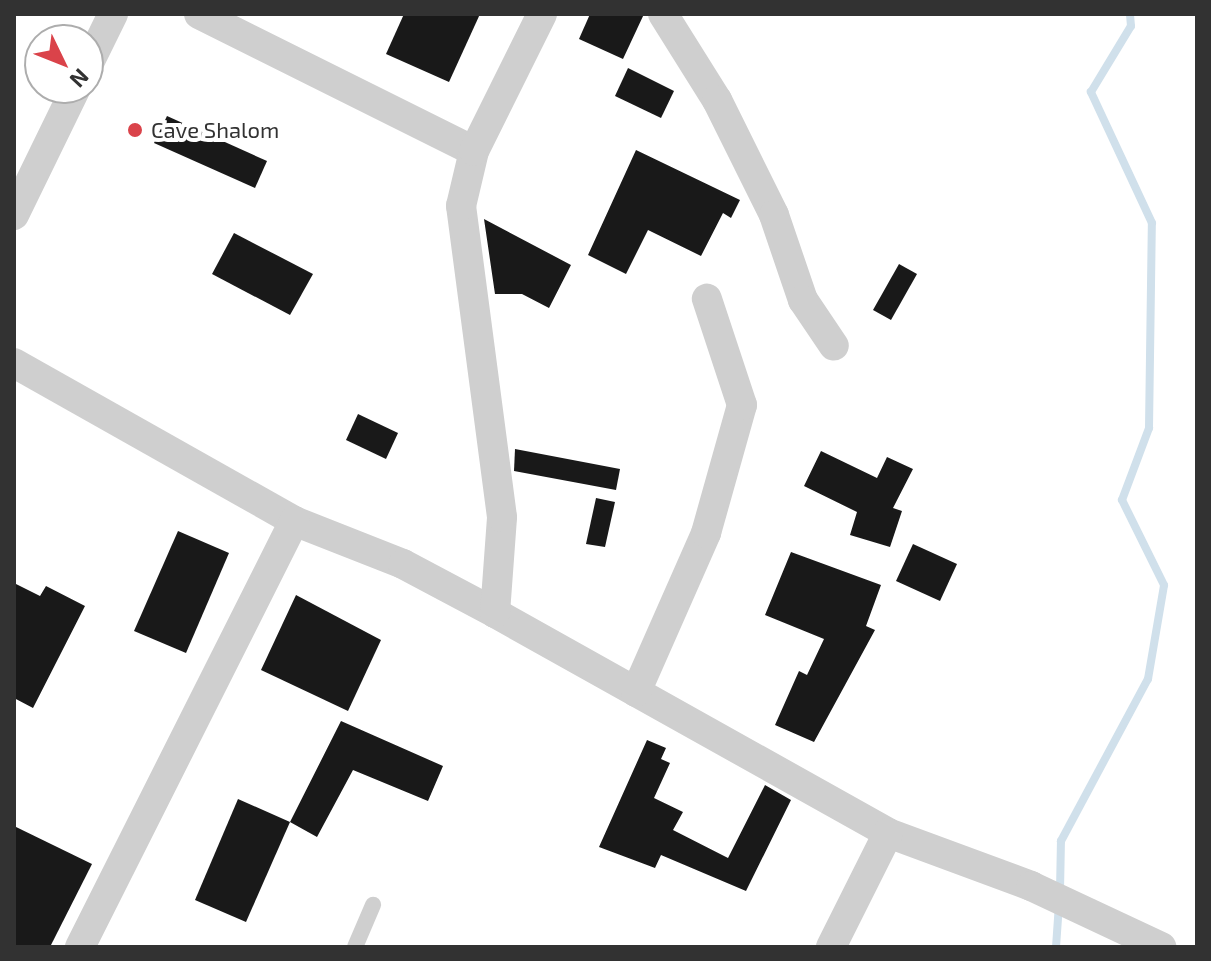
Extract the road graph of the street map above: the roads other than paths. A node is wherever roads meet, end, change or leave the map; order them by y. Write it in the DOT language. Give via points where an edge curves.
graph roads {
  1 [pos="113,14"];
  2 [pos="199,14"];
  3 [pos="542,14"];
  4 [pos="663,14"];
  5 [pos="104,32"];
  6 [pos="68,104"];
  7 [pos="474,151"];
  8 [pos="14,215"];
  9 [pos="707,299"];
  10 [pos="834,346"];
  11 [pos="14,363"];
  12 [pos="294,521"];
  13 [pos="495,613"];
  14 [pos="636,692"];
  15 [pos="888,833"];
  16 [pos="373,905"];
  17 [pos="80,947"];
  18 [pos="355,947"];
  19 [pos="831,947"];
  20 [pos="1161,947"];
  1 -- 5 [label="street"];
  2 -- 7 [label="street"];
  3 -- 7 [label="street"];
  4 -- 10 [label="street" via="717,100 774,215 803,300"];
  6 -- 8 [label="street"];
  7 -- 13 [label="street" via="461,206 502,517"];
  9 -- 14 [label="street" via="742,405 706,533"];
  11 -- 12 [label="street"];
  12 -- 13 [label="street" via="403,564"];
  12 -- 17 [label="street"];
  13 -- 14 [label="street"];
  14 -- 15 [label="street"];
  15 -- 19 [label="street"];
  15 -- 20 [label="street" via="1031,886"];
  16 -- 18 [label="lane"];
}
